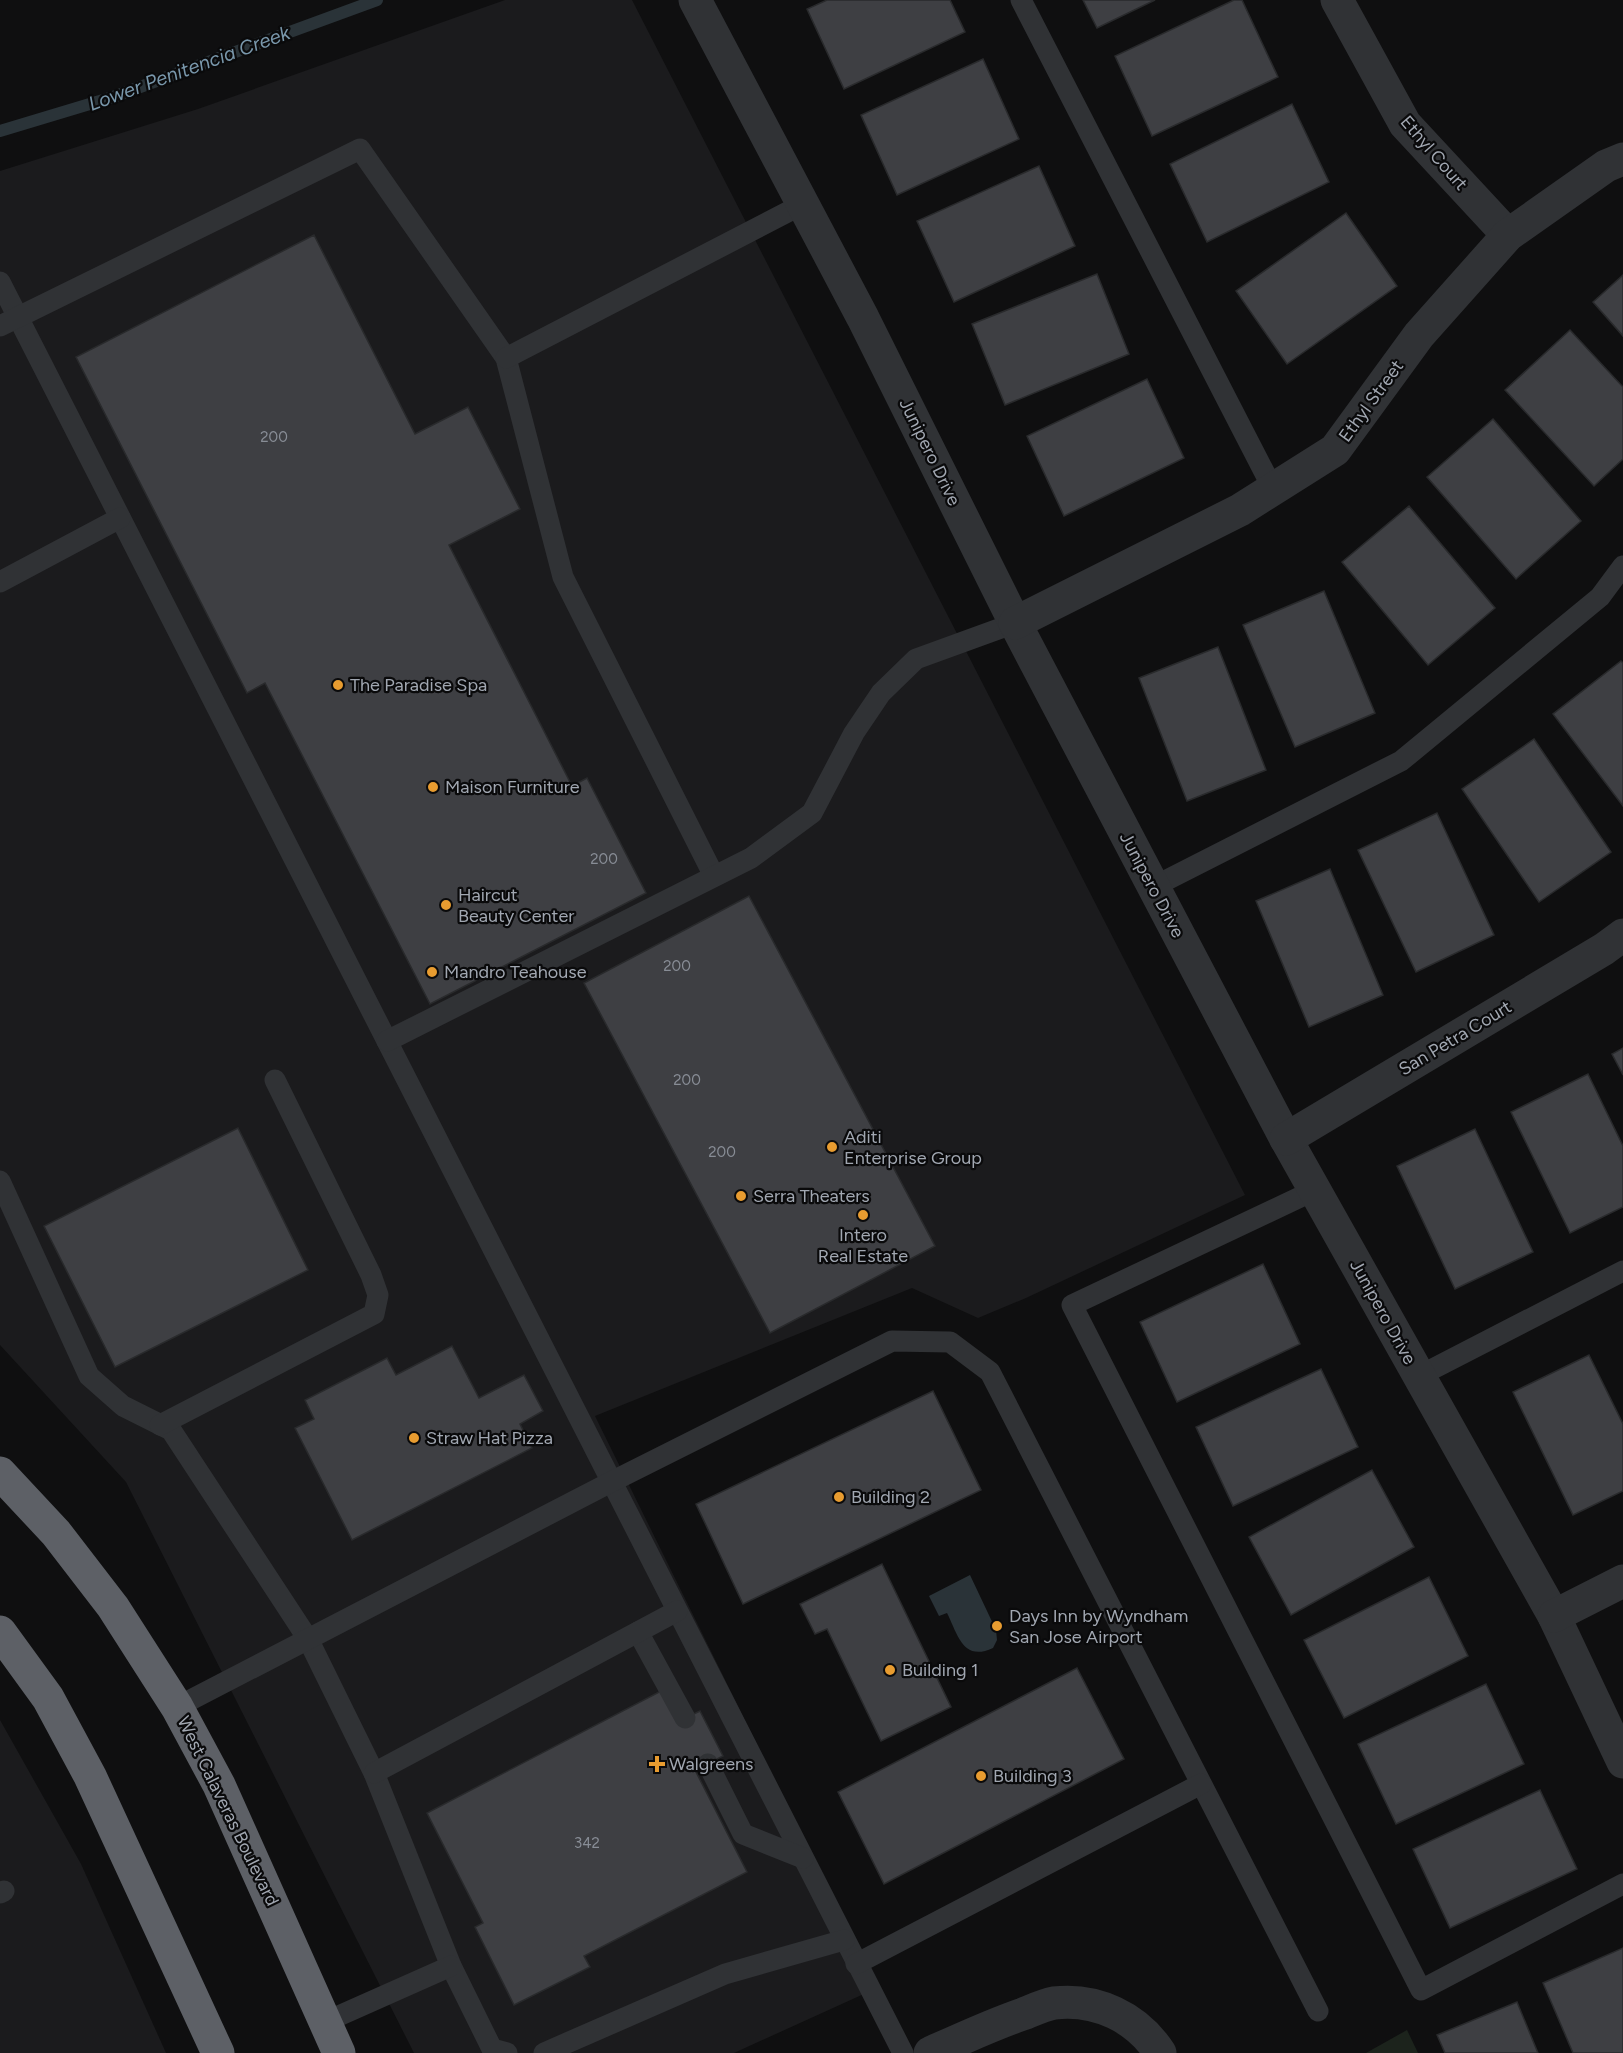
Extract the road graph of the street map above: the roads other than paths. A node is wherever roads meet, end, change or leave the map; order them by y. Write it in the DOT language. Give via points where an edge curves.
graph roads {
  1 [pos="695,0"];
  2 [pos="1021,0"];
  3 [pos="1337,0"];
  4 [pos="1623,159"];
  5 [pos="803,204"];
  6 [pos="1508,235"];
  7 [pos="0,282"];
  8 [pos="9,322"];
  9 [pos="506,358"];
  10 [pos="1273,489"];
  11 [pos="120,518"];
  12 [pos="1623,566"];
  13 [pos="0,582"];
  14 [pos="1015,623"];
  15 [pos="714,876"];
  16 [pos="1153,887"];
  17 [pos="1623,935"];
  18 [pos="387,1041"];
  19 [pos="275,1080"];
  20 [pos="1286,1139"];
  21 [pos="0,1181"];
  22 [pos="1315,1190"];
  23 [pos="1623,1271"];
  24 [pos="1419,1376"];
  25 [pos="160,1425"];
  26 [pos="0,1473"];
  27 [pos="611,1482"];
  28 [pos="1623,1581"];
  29 [pos="677,1611"];
  30 [pos="1554,1616"];
  31 [pos="0,1632"];
  32 [pos="638,1632"];
  33 [pos="308,1639"];
  34 [pos="177,1707"];
  35 [pos="685,1718"];
  36 [pos="1623,1762"];
  37 [pos="708,1764"];
  38 [pos="374,1773"];
  39 [pos="1201,1784"];
  40 [pos="803,1858"];
  41 [pos="1623,1884"];
  42 [pos="844,1940"];
  43 [pos="856,1964"];
  44 [pos="452,1966"];
  45 [pos="1318,2011"];
  46 [pos="325,2022"];
  47 [pos="218,2053"];
  48 [pos="339,2053"];
  49 [pos="507,2053"];
  50 [pos="544,2053"];
  51 [pos="903,2053"];
  52 [pos="930,2053"];
  53 [pos="1160,2053"];
  1 -- 5 [label="street, Junipero Drive"];
  2 -- 10 [label="lane"];
  3 -- 6 [label="street, Ethyl Court" via="1405,124"];
  4 -- 6 [label="street, Ethyl Street" via="1606,166"];
  5 -- 9 [label="lane"];
  5 -- 14 [label="street, Junipero Drive"];
  6 -- 10 [label="street, Ethyl Street" via="1419,335 1335,450"];
  7 -- 8 [label="lane"];
  8 -- 9 [label="lane" via="360,149"];
  8 -- 11 [label="lane"];
  9 -- 15 [label="lane" via="562,577"];
  10 -- 14 [label="street, Ethyl Street" via="1240,510"];
  11 -- 13 [label="lane"];
  11 -- 18 [label="lane"];
  12 -- 16 [label="lane" via="1600,597 1401,762"];
  14 -- 15 [label="lane" via="916,659 881,693 854,733 812,813 751,858"];
  14 -- 16 [label="street, Junipero Drive"];
  15 -- 18 [label="lane"];
  16 -- 20 [label="street, Junipero Drive"];
  17 -- 20 [label="street, San Petra Court"];
  18 -- 27 [label="lane"];
  19 -- 25 [label="lane" via="371,1275 378,1296 374,1314"];
  20 -- 22 [label="street, Junipero Drive"];
  21 -- 25 [label="lane" via="89,1376 123,1406"];
  22 -- 24 [label="street, Junipero Drive"];
  22 -- 41 [label="lane" via="1072,1305 1421,1990"];
  23 -- 24 [label="lane"];
  24 -- 30 [label="street, Junipero Drive"];
  25 -- 33 [label="lane" via="171,1430"];
  26 -- 34 [label="highway, West Calaveras Boulevard" via="56,1533 113,1607"];
  27 -- 29 [label="lane"];
  27 -- 33 [label="lane"];
  27 -- 39 [label="lane" via="892,1341 950,1342 990,1372"];
  28 -- 30 [label="street"];
  29 -- 32 [label="lane"];
  29 -- 40 [label="lane"];
  30 -- 36 [label="street, Junipero Drive"];
  31 -- 47 [label="highway" via="48,1698 90,1776"];
  32 -- 35 [label="lane"];
  32 -- 38 [label="lane"];
  33 -- 34 [label="lane"];
  33 -- 38 [label="lane"];
  34 -- 46 [label="highway, West Calaveras Boulevard" via="219,1785"];
  37 -- 40 [label="lane" via="743,1834"];
  38 -- 44 [label="lane"];
  39 -- 43 [label="lane"];
  39 -- 45 [label="lane"];
  40 -- 42 [label="lane"];
  42 -- 43 [label="lane"];
  42 -- 50 [label="lane" via="725,1974"];
  43 -- 51 [label="lane"];
  44 -- 46 [label="lane"];
  44 -- 49 [label="lane" via="492,2049"];
  46 -- 48 [label="highway, West Calaveras Boulevard"];
  52 -- 53 [label="street" via="1051,2003 1083,2002 1122,2015 1152,2040"];
}
